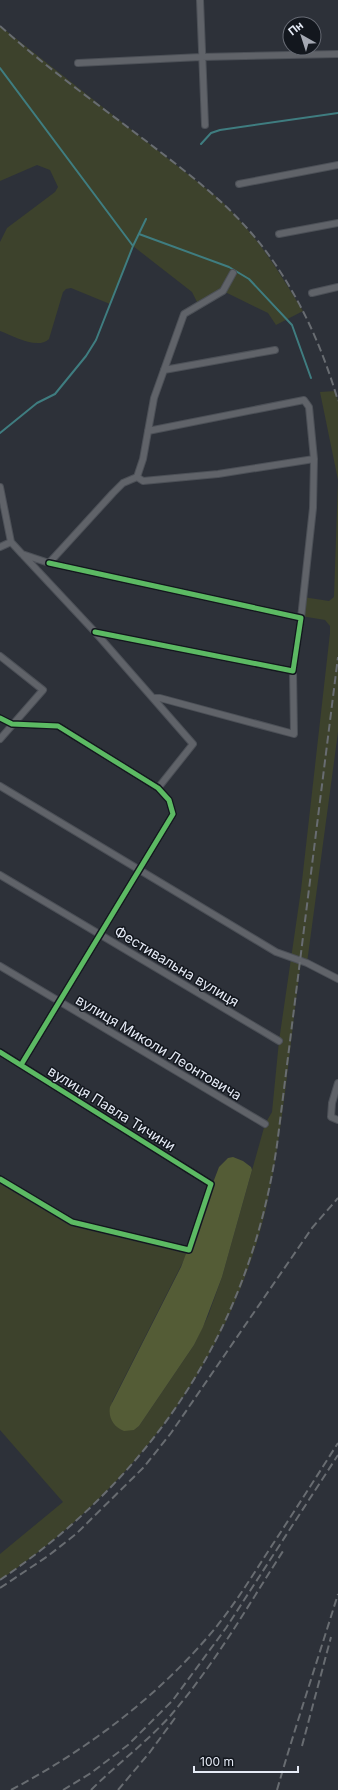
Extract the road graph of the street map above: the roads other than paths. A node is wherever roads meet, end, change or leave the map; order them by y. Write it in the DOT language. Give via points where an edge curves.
graph roads {
  1 [pos="200,0"];
  2 [pos="338,54"];
  3 [pos="202,57"];
  4 [pos="78,63"];
  5 [pos="204,125"];
  6 [pos="338,165"];
  7 [pos="239,184"];
  8 [pos="338,223"];
  9 [pos="279,234"];
  10 [pos="233,273"];
  11 [pos="338,288"];
  12 [pos="312,293"];
  13 [pos="276,350"];
  14 [pos="164,370"];
  15 [pos="148,431"];
  16 [pos="314,459"];
  17 [pos="137,477"];
  18 [pos="0,487"];
  19 [pos="11,542"];
  20 [pos="0,547"];
  21 [pos="22,554"];
  22 [pos="49,562"];
  23 [pos="301,618"];
  24 [pos="95,632"];
  25 [pos="0,656"];
  26 [pos="293,672"];
  27 [pos="153,698"];
  28 [pos="0,718"];
  29 [pos="12,724"];
  30 [pos="0,739"];
  31 [pos="0,786"];
  32 [pos="158,788"];
  33 [pos="139,871"];
  34 [pos="0,875"];
  35 [pos="101,935"];
  36 [pos="0,966"];
  37 [pos="338,979"];
  38 [pos="59,1002"];
  39 [pos="279,1041"];
  40 [pos="0,1052"];
  41 [pos="21,1065"];
  42 [pos="338,1083"];
  43 [pos="338,1120"];
  44 [pos="265,1124"];
  45 [pos="0,1179"];
  1 -- 3 [label="street"];
  2 -- 3 [label="street"];
  3 -- 4 [label="street"];
  3 -- 5 [label="street"];
  6 -- 7 [label="street"];
  8 -- 9 [label="street"];
  10 -- 14 [label="street" via="223,291 184,314"];
  11 -- 12 [label="street"];
  13 -- 14 [label="street"];
  14 -- 15 [label="street" via="154,398"];
  15 -- 16 [label="street" via="304,400 309,407"];
  15 -- 17 [label="street"];
  16 -- 17 [label="street" via="218,474 143,481"];
  16 -- 23 [label="street" via="313,508"];
  17 -- 22 [label="street" via="123,483"];
  18 -- 19 [label="street"];
  19 -- 20 [label="street"];
  19 -- 21 [label="street"];
  21 -- 22 [label="street"];
  21 -- 24 [label="street"];
  22 -- 23 [label="street"];
  23 -- 26 [label="street"];
  24 -- 26 [label="street"];
  24 -- 27 [label="street"];
  25 -- 29 [label="street" via="43,690"];
  26 -- 27 [label="street" via="294,734"];
  27 -- 32 [label="street" via="193,744"];
  28 -- 29 [label="street"];
  29 -- 30 [label="street"];
  29 -- 32 [label="street" via="58,726"];
  31 -- 33 [label="street"];
  32 -- 33 [label="street" via="169,800 173,814"];
  33 -- 35 [label="street"];
  33 -- 37 [label="street" via="276,952 307,963"];
  34 -- 35 [label="street, Фестивальна вулиця"];
  35 -- 38 [label="street"];
  35 -- 39 [label="street, Фестивальна вулиця"];
  36 -- 38 [label="street, вулиця Миколи Леонтовича"];
  38 -- 41 [label="street"];
  38 -- 44 [label="street, вулиця Миколи Леонтовича"];
  40 -- 41 [label="street, вулиця Павла Тичини"];
  41 -- 45 [label="street, вулиця Павла Тичини" via="211,1184 189,1250 72,1222"];
  42 -- 43 [label="street" via="332,1102 331,1117"];
}
